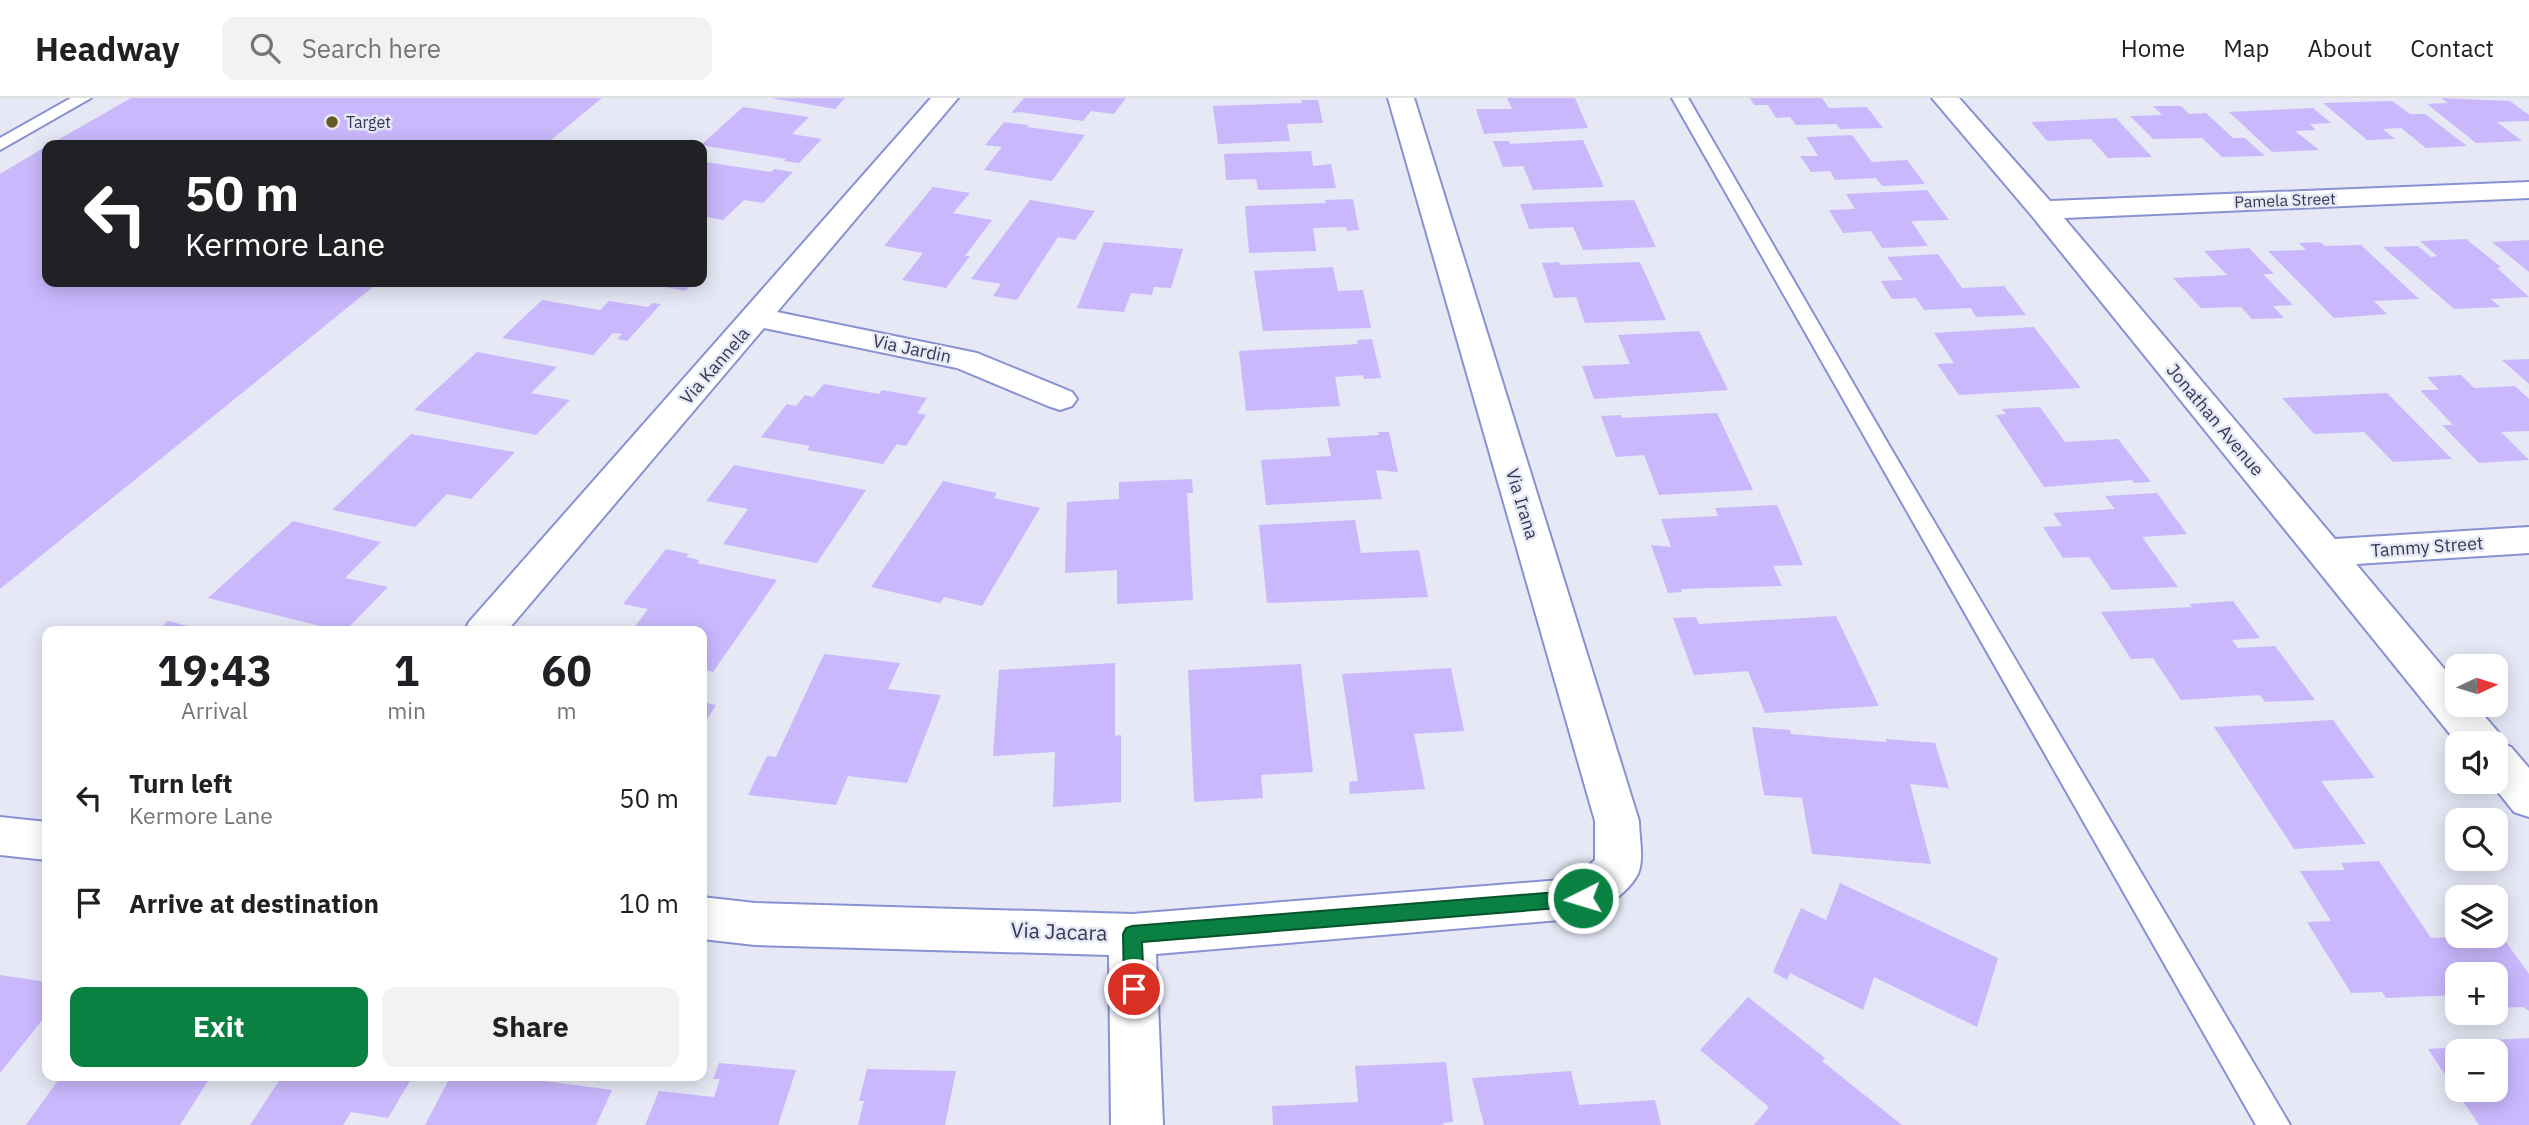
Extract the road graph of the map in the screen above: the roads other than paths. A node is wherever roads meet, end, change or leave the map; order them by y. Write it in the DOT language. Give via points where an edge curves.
graph roads {
  1 [pos="83,98"];
  2 [pos="945,98"];
  3 [pos="1401,98"];
  4 [pos="1680,98"];
  5 [pos="1945,98"];
  6 [pos="0,145"];
  7 [pos="2529,190"];
  8 [pos="2042,210"];
  9 [pos="758,317"];
  10 [pos="1060,399"];
  11 [pos="2529,540"];
  12 [pos="2326,553"];
  13 [pos="488,626"];
  14 [pos="2472,731"];
  15 [pos="2508,774"];
  16 [pos="2529,799"];
  17 [pos="0,836"];
  18 [pos="42,840"];
  19 [pos="1583,898"];
  20 [pos="707,919"];
  21 [pos="1132,934"];
  22 [pos="1136,1125"];
  23 [pos="2274,1125"];
  1 -- 6 [label="lane"];
  2 -- 9 [label="street, Via Kannela"];
  3 -- 19 [label="street, Via Irana" via="1617,821 1618,868"];
  4 -- 23 [label="lane"];
  5 -- 8 [label="street, Jonathan Avenue"];
  7 -- 8 [label="street, Pamela Street"];
  8 -- 12 [label="street, Jonathan Avenue"];
  9 -- 10 [label="street, Via Jardin" via="966,360"];
  9 -- 13 [label="street, Via Kannela"];
  11 -- 12 [label="street, Tammy Street"];
  12 -- 14 [label="street, Jonathan Avenue"];
  15 -- 16 [label="street"];
  17 -- 18 [label="street"];
  19 -- 21 [label="street, Via Jacara"];
  20 -- 21 [label="street, Via Jacara" via="755,924"];
  21 -- 22 [label="street"];
}
